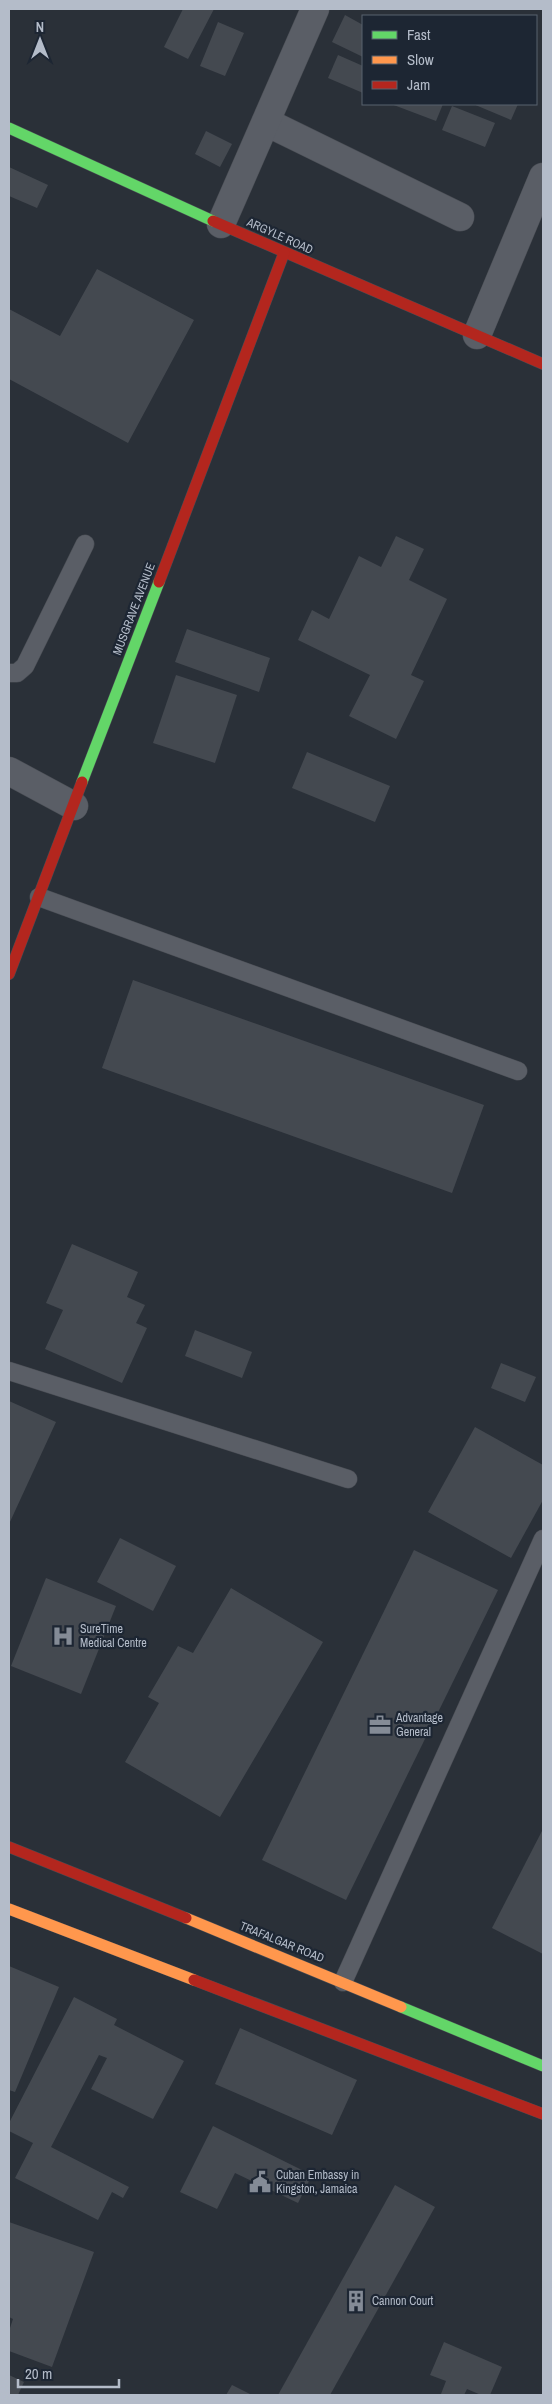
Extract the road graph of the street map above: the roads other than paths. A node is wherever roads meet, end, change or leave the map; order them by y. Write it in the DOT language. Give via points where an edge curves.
graph roads {
  1 [pos="315,9"];
  2 [pos="266,122"];
  3 [pos="9,128"];
  4 [pos="543,177"];
  5 [pos="460,217"];
  6 [pos="221,224"];
  7 [pos="284,253"];
  8 [pos="477,335"];
  9 [pos="543,364"];
  10 [pos="85,544"];
  11 [pos="9,673"];
  12 [pos="9,771"];
  13 [pos="74,806"];
  14 [pos="39,897"];
  15 [pos="9,974"];
  16 [pos="518,1071"];
  17 [pos="9,1371"];
  18 [pos="348,1479"];
  19 [pos="543,1539"];
  20 [pos="9,1847"];
  21 [pos="9,1909"];
  22 [pos="343,1982"];
  23 [pos="543,2064"];
  24 [pos="543,2114"];
  1 -- 2 [label="street"];
  2 -- 5 [label="street"];
  2 -- 6 [label="street"];
  3 -- 6 [label="street, ARGYLE ROAD"];
  4 -- 8 [label="street"];
  6 -- 7 [label="street, ARGYLE ROAD"];
  7 -- 8 [label="street, ARGYLE ROAD"];
  7 -- 13 [label="street, MUSGRAVE AVENUE"];
  8 -- 9 [label="street, ARGYLE ROAD"];
  10 -- 11 [label="lane" via="25,666 17,673"];
  12 -- 13 [label="street"];
  13 -- 14 [label="street, MUSGRAVE AVENUE"];
  14 -- 15 [label="street, MUSGRAVE AVENUE"];
  14 -- 16 [label="lane"];
  17 -- 18 [label="lane"];
  19 -- 22 [label="lane"];
  20 -- 22 [label="street, TRAFALGAR ROAD"];
  21 -- 24 [label="street"];
  22 -- 23 [label="street, TRAFALGAR ROAD"];
}
